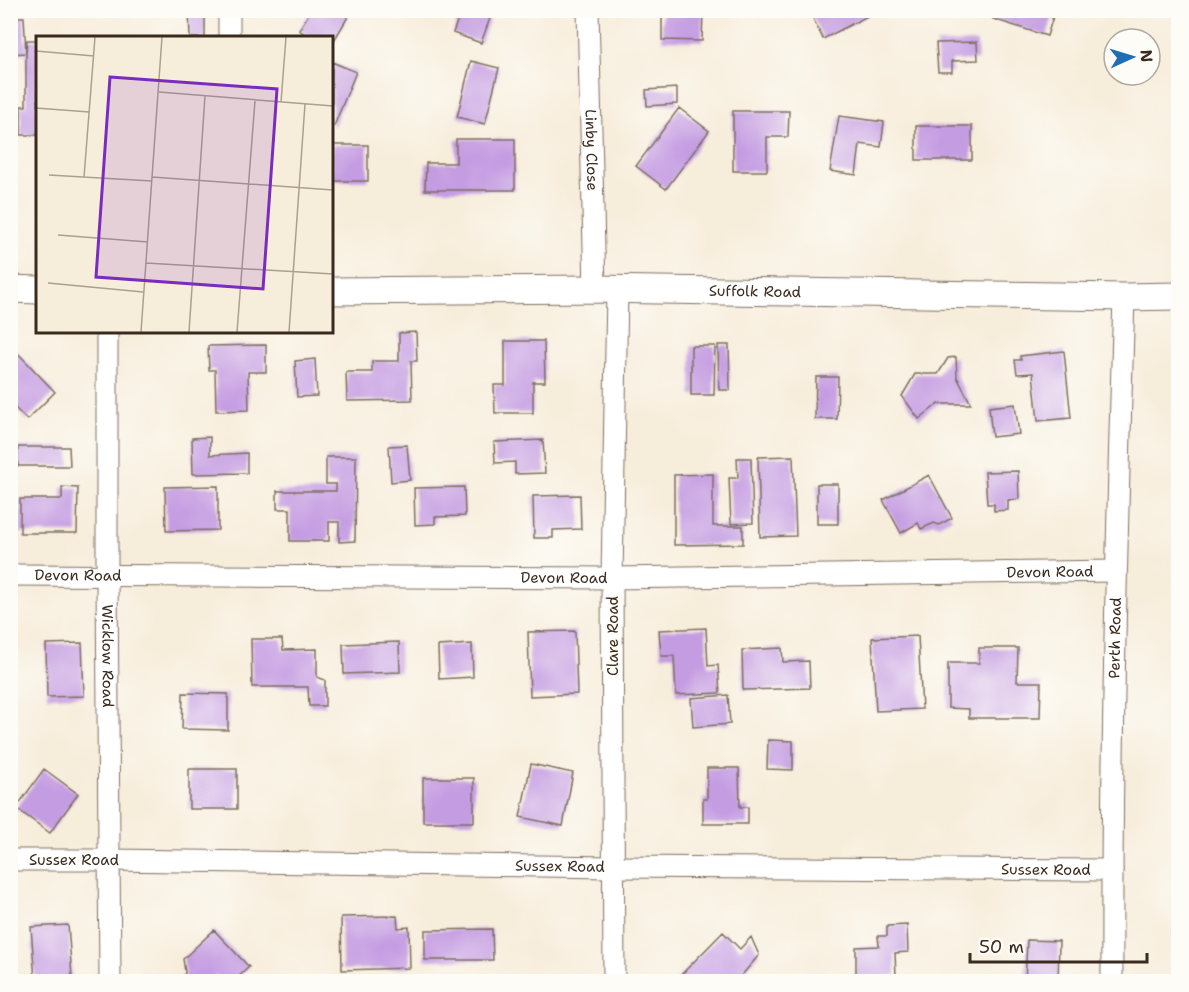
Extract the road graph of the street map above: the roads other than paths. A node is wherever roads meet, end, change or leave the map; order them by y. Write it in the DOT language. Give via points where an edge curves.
graph roads {
  1 [pos="229,10"];
  2 [pos="588,10"];
  3 [pos="229,36"];
  4 [pos="10,289"];
  5 [pos="36,290"];
  6 [pos="606,290"];
  7 [pos="333,291"];
  8 [pos="1179,296"];
  9 [pos="1124,297"];
  10 [pos="106,333"];
  11 [pos="1116,571"];
  12 [pos="10,575"];
  13 [pos="107,575"];
  14 [pos="612,578"];
  15 [pos="10,860"];
  16 [pos="110,860"];
  17 [pos="614,867"];
  18 [pos="1112,870"];
  19 [pos="110,981"];
  20 [pos="614,981"];
  21 [pos="1112,981"];
  1 -- 3 [label="street"];
  2 -- 6 [label="street, Linby Close"];
  4 -- 5 [label="street"];
  6 -- 7 [label="street, Suffolk Road"];
  6 -- 9 [label="street, Suffolk Road"];
  6 -- 14 [label="street, Clare Road"];
  8 -- 9 [label="street, Suffolk Road"];
  9 -- 11 [label="street, Perth Road"];
  10 -- 13 [label="street, Wicklow Road"];
  11 -- 14 [label="street, Devon Road"];
  11 -- 18 [label="street, Perth Road"];
  12 -- 13 [label="street, Devon Road"];
  13 -- 14 [label="street, Devon Road"];
  13 -- 16 [label="street, Wicklow Road"];
  14 -- 17 [label="street, Clare Road"];
  15 -- 16 [label="street, Sussex Road"];
  16 -- 17 [label="street, Sussex Road"];
  16 -- 19 [label="street, Wicklow Road"];
  17 -- 18 [label="street, Sussex Road"];
  17 -- 20 [label="street, Clare Road"];
  18 -- 21 [label="street, Perth Road"];
}
